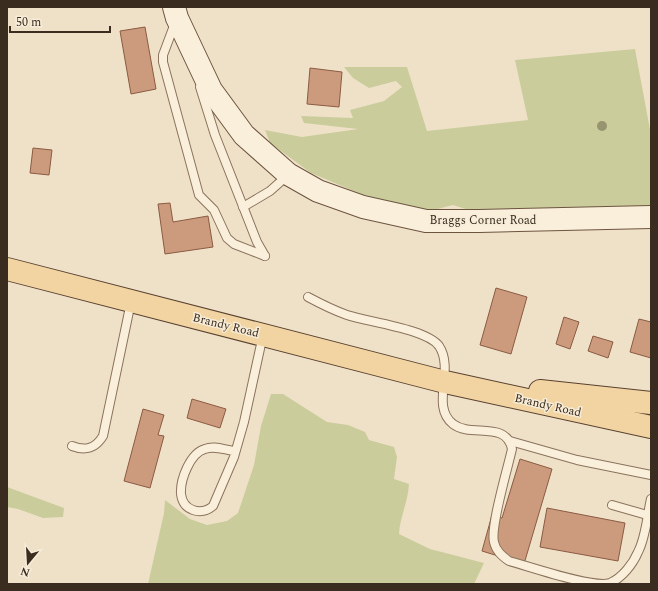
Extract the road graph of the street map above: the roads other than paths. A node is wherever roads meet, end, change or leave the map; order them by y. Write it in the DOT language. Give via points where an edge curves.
graph roads {
  1 [pos="176,12"];
  2 [pos="288,174"];
  3 [pos="243,207"];
  4 [pos="651,217"];
  5 [pos="7,269"];
  6 [pos="308,297"];
  7 [pos="132,301"];
  8 [pos="263,334"];
  9 [pos="445,382"];
  10 [pos="651,403"];
  11 [pos="651,427"];
  12 [pos="510,441"];
  13 [pos="72,446"];
  14 [pos="235,452"];
  15 [pos="651,475"];
  16 [pos="651,499"];
  17 [pos="612,505"];
  18 [pos="647,515"];
  1 -- 2 [label="main road, Braggs Corner Road" via="212,90 244,135"];
  1 -- 3 [label="lane" via="215,135"];
  1 -- 3 [label="lane" via="163,62 199,195 214,210 230,241 265,256"];
  2 -- 3 [label="lane" via="270,191"];
  2 -- 4 [label="main road, Braggs Corner Road" via="318,190 363,207 426,221"];
  5 -- 7 [label="main road, Brandy Road"];
  6 -- 9 [label="lane" via="348,315 403,329 432,340 442,354"];
  7 -- 8 [label="main road, Brandy Road"];
  7 -- 13 [label="lane" via="103,436 95,446 87,449"];
  8 -- 9 [label="main road, Brandy Road"];
  8 -- 14 [label="lane"];
  9 -- 10 [label="main road, Brandy Road"];
  9 -- 11 [label="main road, Brandy Road"];
  9 -- 12 [label="lane" via="442,407 451,422 467,431 500,432"];
  12 -- 15 [label="lane" via="576,460"];
  12 -- 18 [label="lane" via="512,449 494,531 496,548 501,556 509,561 592,583 610,583 624,574 633,563 639,551"];
  14 -- 14 [label="lane" via="213,506 201,512 188,508 181,493 192,458 198,452 213,447"];
  16 -- 18 [label="lane"];
  17 -- 18 [label="lane"];
}
